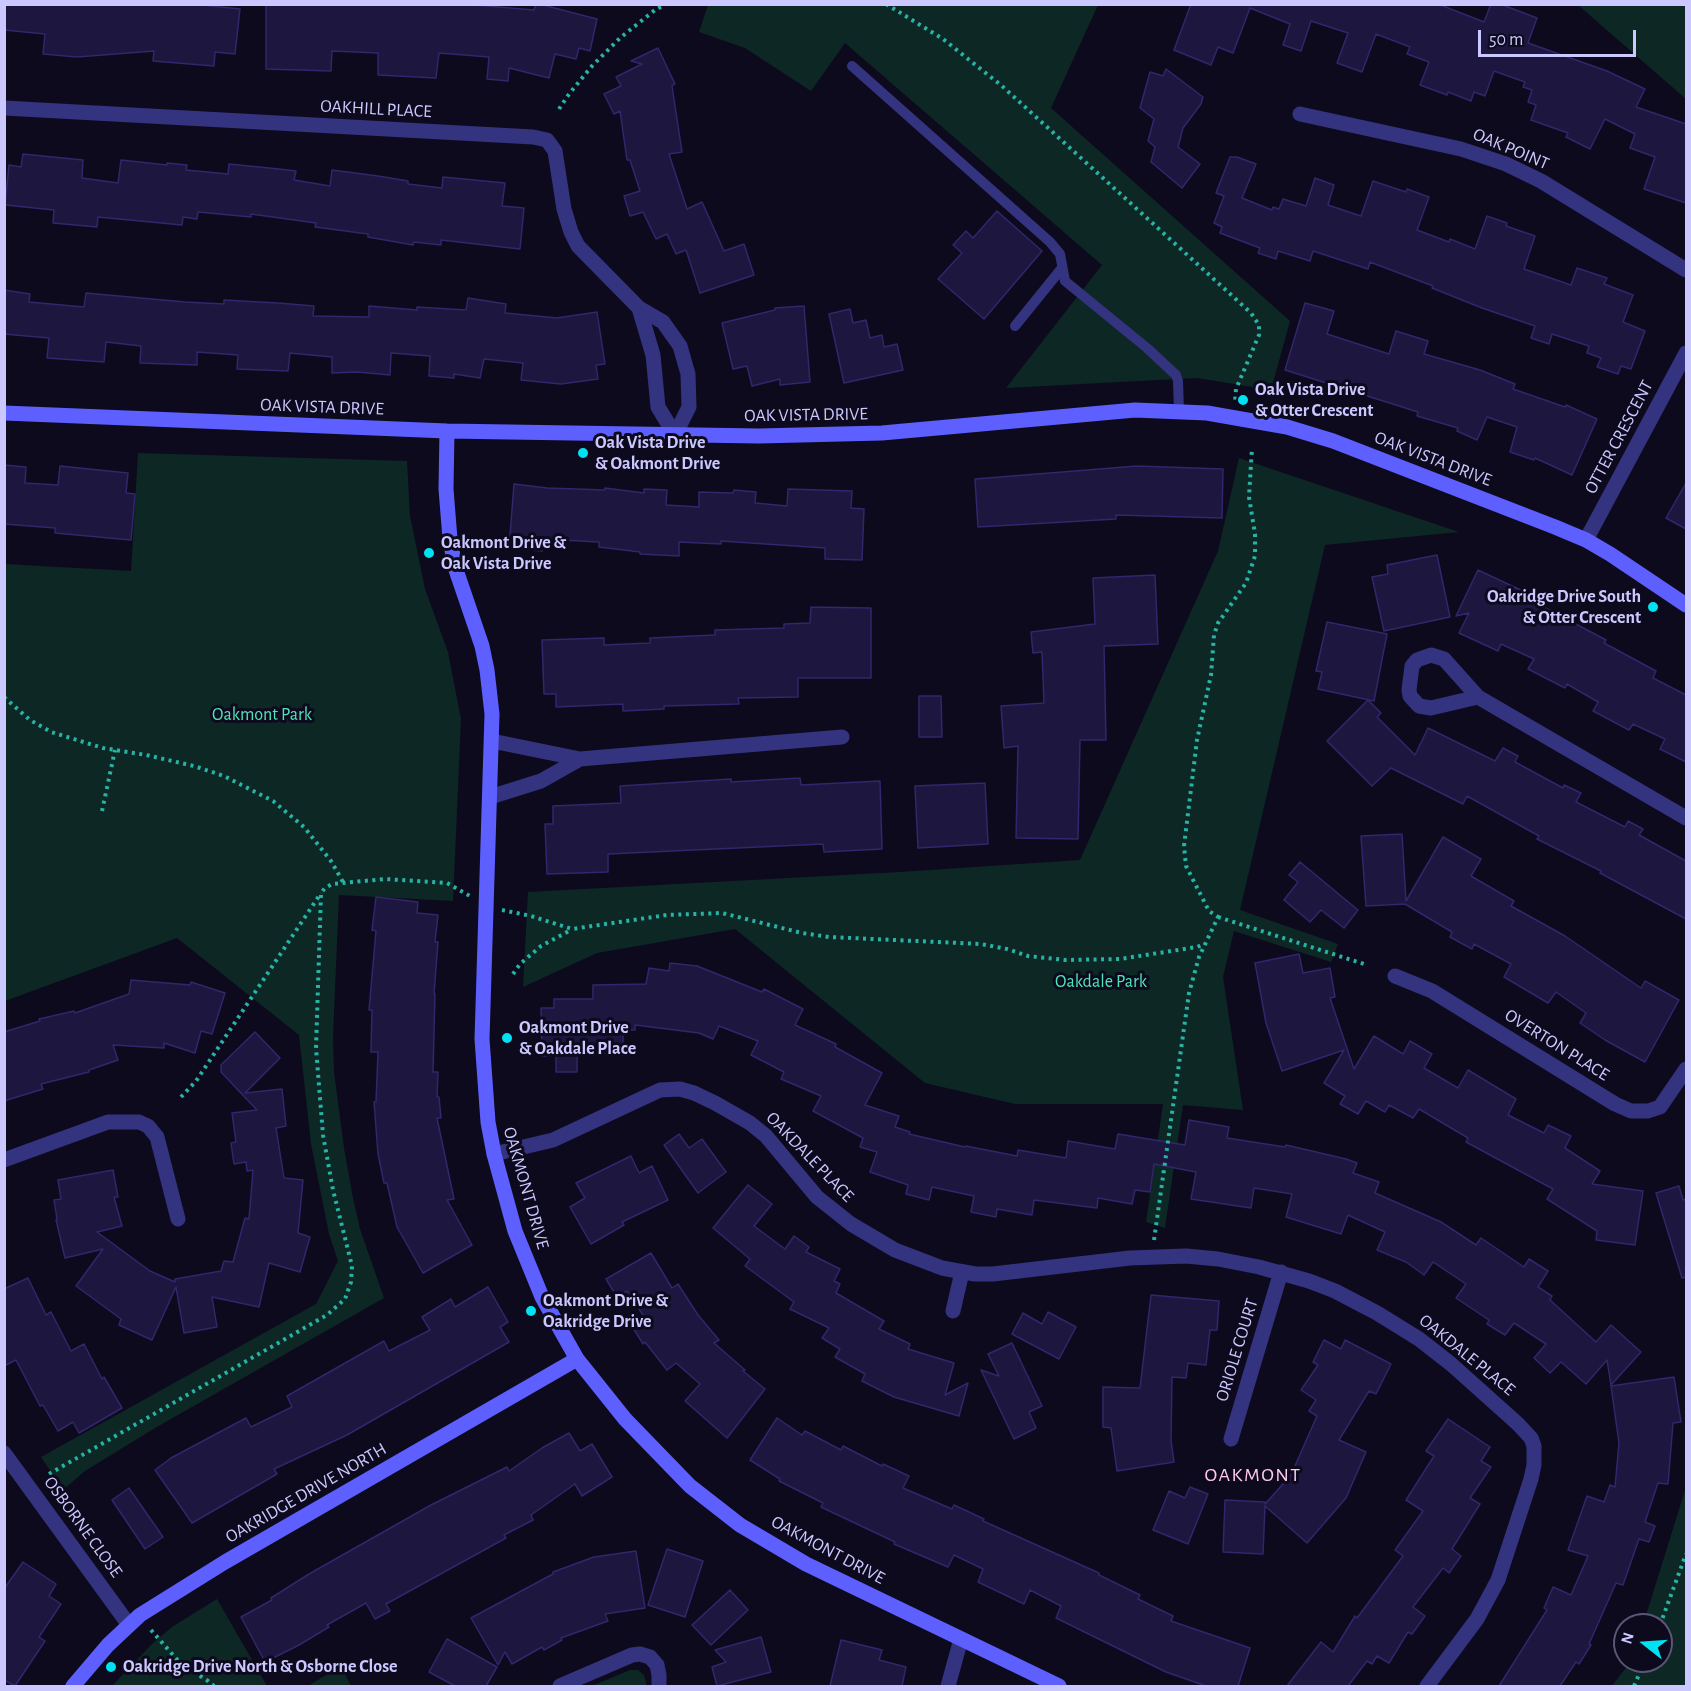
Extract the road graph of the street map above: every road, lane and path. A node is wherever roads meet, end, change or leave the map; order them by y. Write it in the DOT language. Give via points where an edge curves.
graph roads {
  1 [pos="666,4"];
  2 [pos="886,4"];
  3 [pos="852,66"];
  4 [pos="4,108"];
  5 [pos="559,109"];
  6 [pos="1300,114"];
  7 [pos="1062,268"];
  8 [pos="1686,270"];
  9 [pos="639,308"];
  10 [pos="1016,326"];
  11 [pos="1686,353"];
  12 [pos="1235,399"];
  13 [pos="1179,411"];
  14 [pos="4,414"];
  15 [pos="447,431"];
  16 [pos="675,435"];
  17 [pos="1252,448"];
  18 [pos="1586,540"];
  19 [pos="1686,605"];
  20 [pos="4,698"];
  21 [pos="1478,698"];
  22 [pos="842,737"];
  23 [pos="492,741"];
  24 [pos="116,750"];
  25 [pos="580,759"];
  26 [pos="490,797"];
  27 [pos="102,811"];
  28 [pos="1686,818"];
  29 [pos="343,882"];
  30 [pos="325,888"];
  31 [pos="469,895"];
  32 [pos="506,912"];
  33 [pos="1218,917"];
  34 [pos="572,929"];
  35 [pos="1204,944"];
  36 [pos="1365,964"];
  37 [pos="513,974"];
  38 [pos="1395,976"];
  39 [pos="1686,1069"];
  40 [pos="181,1097"];
  41 [pos="494,1154"];
  42 [pos="4,1160"];
  43 [pos="178,1219"];
  44 [pos="1154,1243"];
  45 [pos="962,1272"];
  46 [pos="1281,1272"];
  47 [pos="953,1311"];
  48 [pos="578,1359"];
  49 [pos="1231,1439"];
  50 [pos="4,1453"];
  51 [pos="49,1474"];
  52 [pos="1686,1554"];
  53 [pos="1664,1613"];
  54 [pos="129,1624"];
  55 [pos="151,1630"];
  56 [pos="961,1639"];
  57 [pos="73,1686"];
  58 [pos="214,1686"];
  59 [pos="560,1686"];
  60 [pos="659,1686"];
  61 [pos="948,1686"];
  62 [pos="1059,1686"];
  63 [pos="1427,1686"];
  1 -- 5 [label="path" via="620,38"];
  2 -- 12 [label="path" via="944,39 1002,86 1251,313 1259,325 1259,335"];
  3 -- 7 [label="lane" via="1050,242 1060,254"];
  4 -- 9 [label="street, OAKHILL PLACE" via="538,137 547,140 555,151 564,209 578,246"];
  6 -- 8 [label="street, OAK POINT" via="1461,149 1506,164 1541,181"];
  7 -- 10 [label="lane"];
  7 -- 13 [label="lane" via="1065,281 1173,371 1178,381"];
  9 -- 16 [label="street, OAKHILL PLACE" via="653,355 658,407"];
  9 -- 16 [label="street, OAKHILL PLACE" via="663,322 680,346 684,360 689,407"];
  11 -- 18 [label="street, OTTER CRESCENT"];
  13 -- 16 [label="street, OAK VISTA DRIVE" via="1136,410 882,433"];
  13 -- 18 [label="street, OAK VISTA DRIVE" via="1245,419 1315,435"];
  14 -- 15 [label="street, OAK VISTA DRIVE"];
  15 -- 16 [label="street, OAK VISTA DRIVE"];
  15 -- 23 [label="street, OAKMONT DRIVE" via="450,540 486,662"];
  17 -- 33 [label="path" via="1249,497 1255,556 1246,583 1214,635 1184,846 1186,866 1209,911"];
  18 -- 19 [label="street, OAK VISTA DRIVE"];
  20 -- 24 [label="path" via="51,732"];
  21 -- 21 [label="street" via="1444,659 1431,655 1412,666 1410,696 1419,706 1431,708"];
  21 -- 28 [label="street"];
  22 -- 25 [label="street"];
  23 -- 25 [label="street"];
  23 -- 26 [label="street, OAKMONT DRIVE"];
  24 -- 27 [label="path"];
  24 -- 29 [label="path" via="204,769 273,801 304,827"];
  25 -- 26 [label="street" via="541,781"];
  26 -- 41 [label="street, OAKMONT DRIVE" via="482,1039 484,1094"];
  29 -- 30 [label="path"];
  29 -- 31 [label="path" via="385,879 447,883"];
  30 -- 40 [label="path" via="196,1081"];
  30 -- 51 [label="path" via="320,900 316,1048 323,1135 352,1266 345,1299 327,1314"];
  32 -- 34 [label="path" via="531,915"];
  33 -- 35 [label="path"];
  33 -- 36 [label="path"];
  34 -- 35 [label="path" via="667,915 722,913 830,937 981,944 1065,960 1120,959"];
  34 -- 37 [label="path" via="535,951"];
  35 -- 44 [label="path" via="1189,993"];
  38 -- 39 [label="street, OVERTON PLACE" via="1432,991 1615,1104 1631,1110 1648,1112 1660,1107"];
  41 -- 45 [label="street, OAKDALE PLACE" via="553,1140 660,1090 687,1091 750,1123 766,1136 817,1197 851,1224 895,1250"];
  41 -- 48 [label="street, OAKMONT DRIVE" via="528,1264"];
  42 -- 43 [label="street" via="108,1122 139,1122 157,1137"];
  45 -- 46 [label="street, OAKDALE PLACE" via="993,1274 1175,1256 1239,1262"];
  45 -- 47 [label="street"];
  46 -- 49 [label="street, ORIOLE COURT"];
  46 -- 63 [label="street, OAKDALE PLACE" via="1335,1291 1419,1339 1518,1424 1534,1446 1531,1479 1498,1580 1477,1619"];
  48 -- 54 [label="street, OAKRIDGE DRIVE NORTH" via="225,1562"];
  48 -- 56 [label="street, OAKMONT DRIVE" via="644,1441 690,1486 740,1525 806,1564"];
  50 -- 54 [label="street, OSBORNE CLOSE"];
  52 -- 53 [label="path"];
  54 -- 57 [label="street, OAKRIDGE DRIVE NORTH"];
  55 -- 58 [label="path" via="180,1663"];
  56 -- 61 [label="street"];
  56 -- 62 [label="street, OAKMONT DRIVE"];
  59 -- 60 [label="street" via="640,1654 657,1665"];
}
